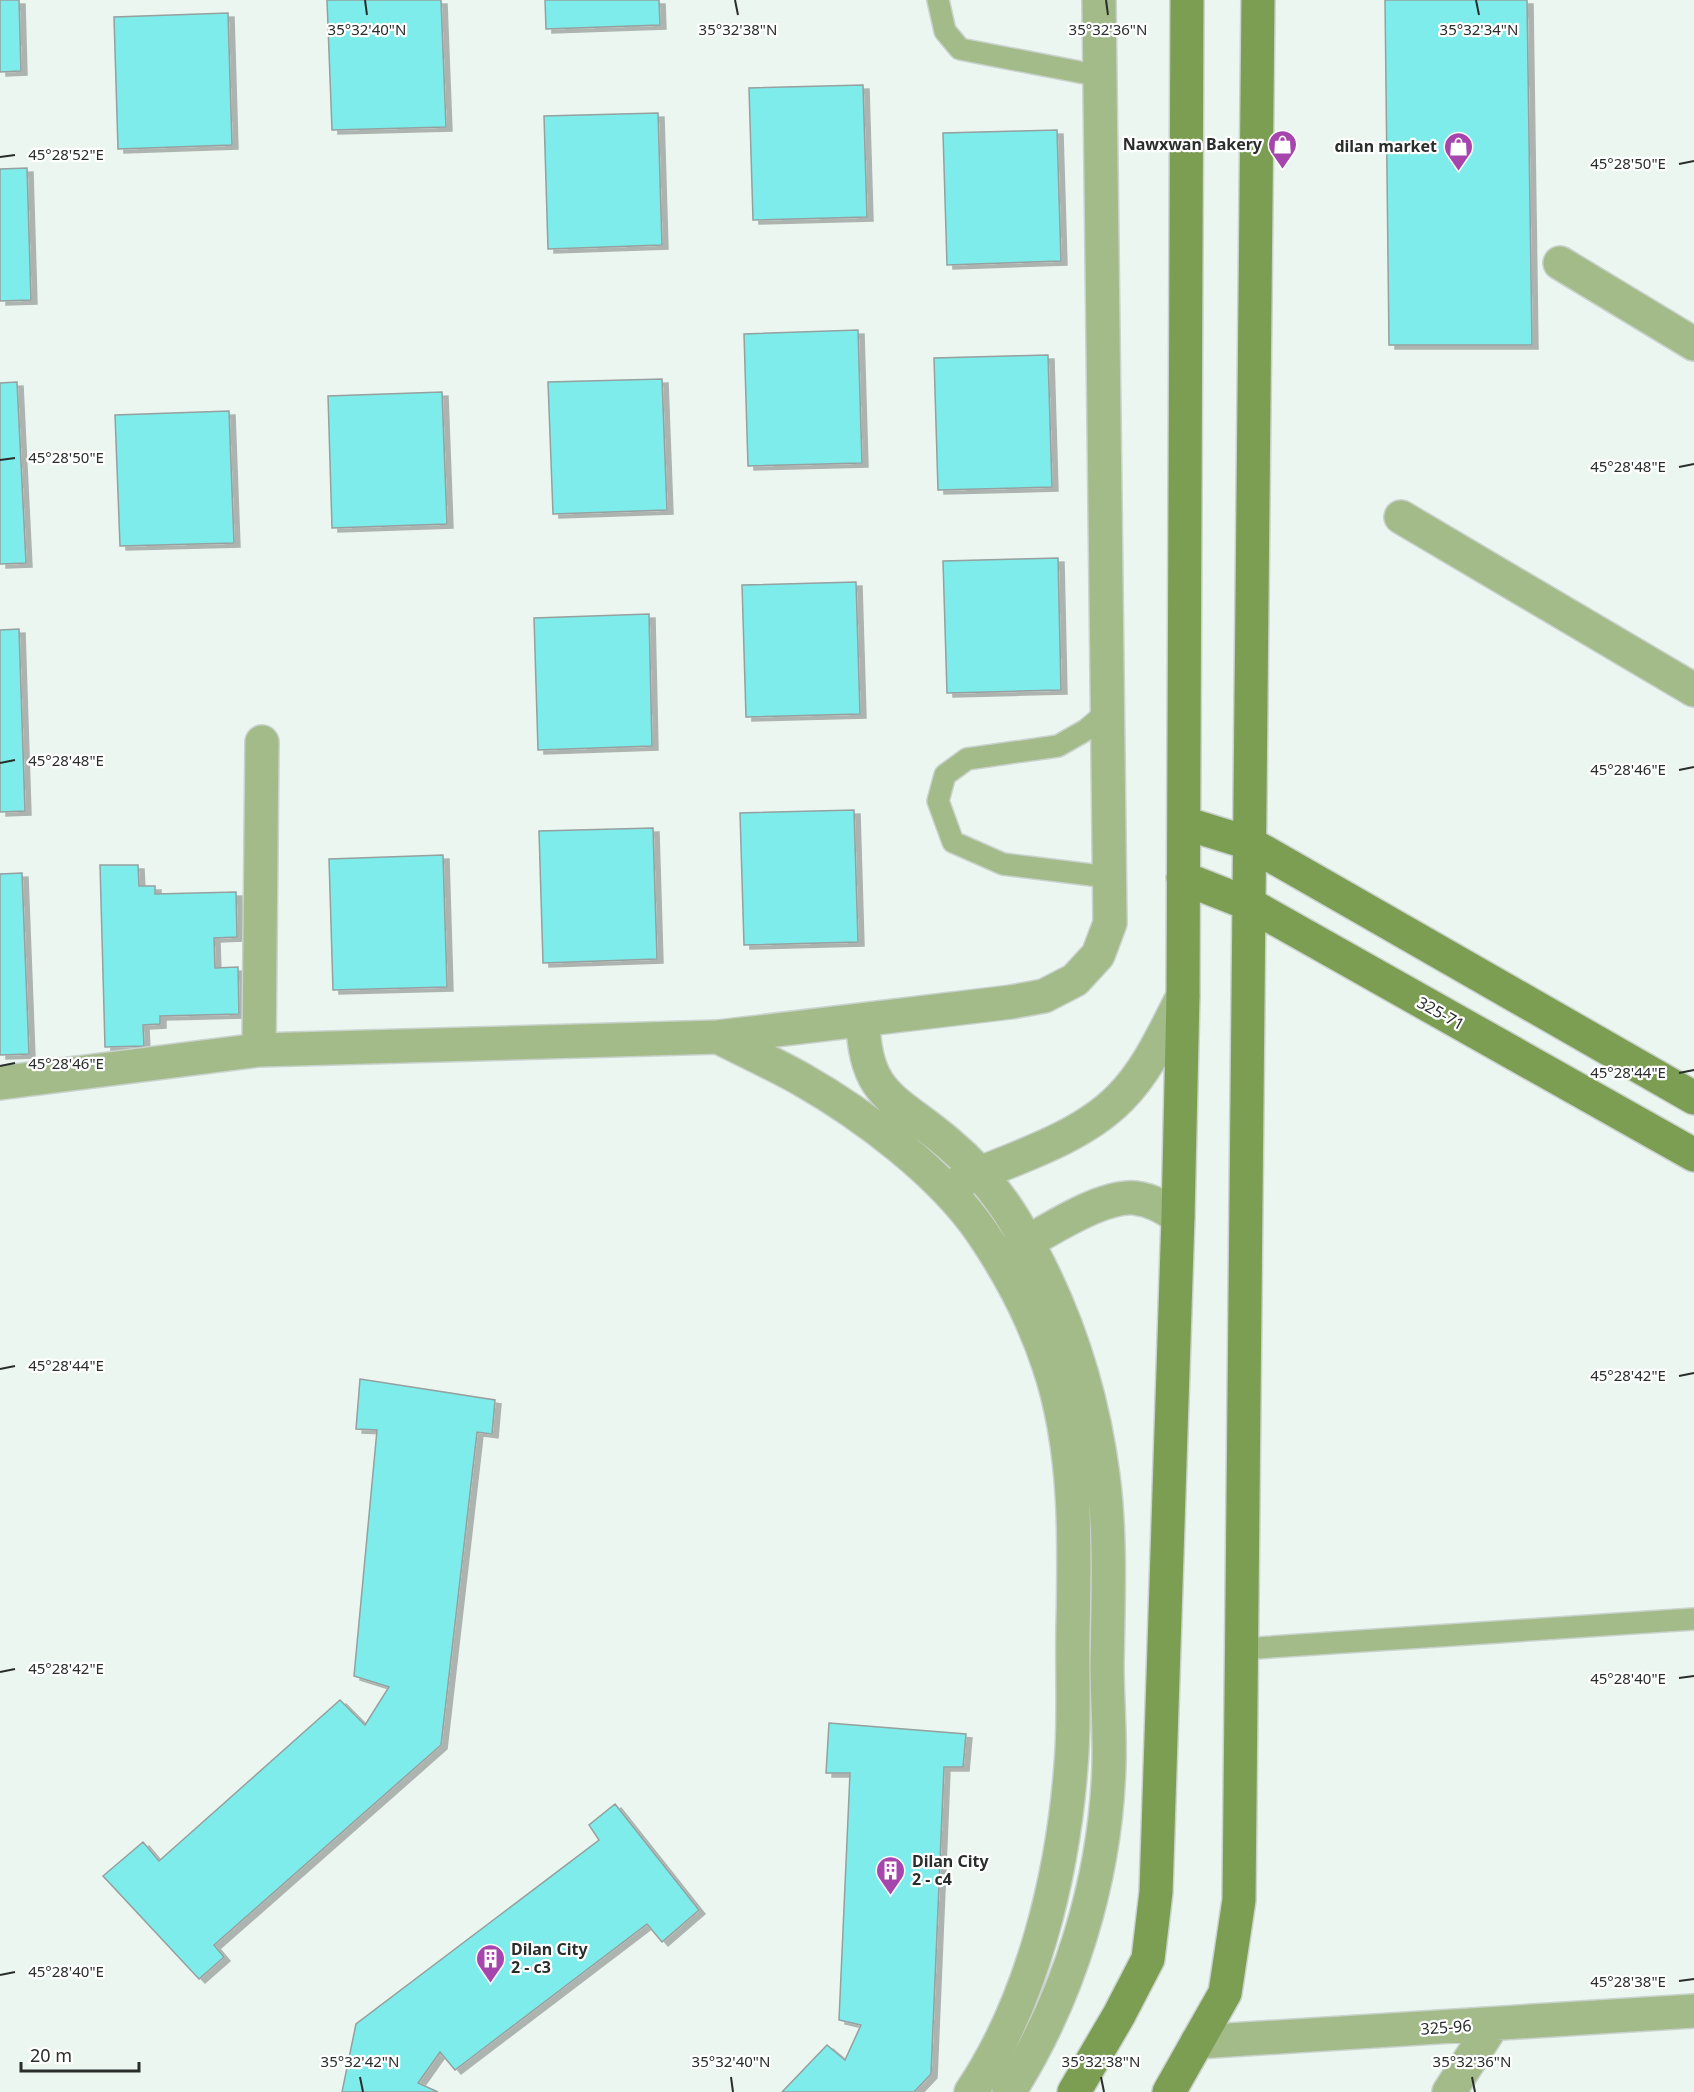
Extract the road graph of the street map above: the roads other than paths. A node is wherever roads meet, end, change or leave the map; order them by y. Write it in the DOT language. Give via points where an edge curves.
graph roads {
  1 [pos="938,0"];
  2 [pos="1099,0"];
  3 [pos="1187,0"];
  4 [pos="1258,0"];
  5 [pos="1100,76"];
  6 [pos="1560,263"];
  7 [pos="1694,344"];
  8 [pos="1401,517"];
  9 [pos="1694,690"];
  10 [pos="1107,712"];
  11 [pos="262,742"];
  12 [pos="1184,823"];
  13 [pos="1249,843"];
  14 [pos="1108,877"];
  15 [pos="1183,878"];
  16 [pos="1249,904"];
  17 [pos="1184,996"];
  18 [pos="863,1020"];
  19 [pos="718,1036"];
  20 [pos="259,1050"];
  21 [pos="0,1083"];
  22 [pos="1694,1098"];
  23 [pos="1694,1155"];
  24 [pos="980,1173"];
  25 [pos="945,1187"];
  26 [pos="1178,1216"];
  27 [pos="1027,1243"];
  28 [pos="998,1259"];
  29 [pos="1103,1479"];
  30 [pos="1071,1484"];
  31 [pos="1694,1619"];
  32 [pos="1241,1649"];
  33 [pos="1694,2011"];
  34 [pos="1493,2024"];
  35 [pos="1197,2043"];
  36 [pos="971,2092"];
  37 [pos="1009,2092"];
  38 [pos="1074,2092"];
  39 [pos="1169,2092"];
  40 [pos="1449,2092"];
  1 -- 5 [label="lane" via="945,31 960,49"];
  2 -- 5 [label="street"];
  3 -- 12 [label="main road"];
  4 -- 13 [label="main road"];
  5 -- 10 [label="street"];
  6 -- 7 [label="street"];
  8 -- 9 [label="street"];
  10 -- 14 [label="street"];
  10 -- 14 [label="lane" via="1058,746 967,759 945,775 938,801 953,842 1004,864"];
  11 -- 20 [label="street"];
  12 -- 13 [label="main road"];
  12 -- 15 [label="main road"];
  13 -- 16 [label="main road"];
  13 -- 22 [label="main road"];
  14 -- 18 [label="street" via="1110,923 1098,955 1075,980 1044,996"];
  15 -- 16 [label="main road, 325-71"];
  15 -- 17 [label="main road"];
  16 -- 23 [label="main road, 325-71"];
  16 -- 32 [label="main road"];
  17 -- 24 [label="street" via="1145,1066 1120,1098 1089,1123"];
  17 -- 26 [label="main road"];
  18 -- 19 [label="street"];
  18 -- 24 [label="street" via="864,1047 872,1073 886,1095"];
  19 -- 20 [label="street"];
  19 -- 25 [label="street" via="802,1080 852,1112"];
  20 -- 21 [label="street"];
  24 -- 25 [label="street"];
  24 -- 27 [label="street" via="998,1194"];
  25 -- 28 [label="street"];
  26 -- 27 [label="street" via="1158,1204 1135,1198 1111,1200"];
  26 -- 38 [label="main road" via="1156,1892 1148,1959"];
  27 -- 28 [label="street"];
  27 -- 29 [label="street" via="1056,1299 1078,1357 1094,1417"];
  28 -- 30 [label="street" via="1027,1311 1049,1367 1064,1425"];
  29 -- 30 [label="street"];
  29 -- 37 [label="street" via="1109,1765 1101,1849 1082,1931 1053,2010"];
  30 -- 36 [label="street" via="1072,1762 1063,1843 1045,1922 1019,1999 985,2072"];
  31 -- 32 [label="lane"];
  32 -- 35 [label="main road" via="1239,1900 1224,1993"];
  33 -- 34 [label="street, 325-96"];
  34 -- 35 [label="street, 325-96"];
  34 -- 40 [label="street"];
  35 -- 39 [label="main road"];
}
